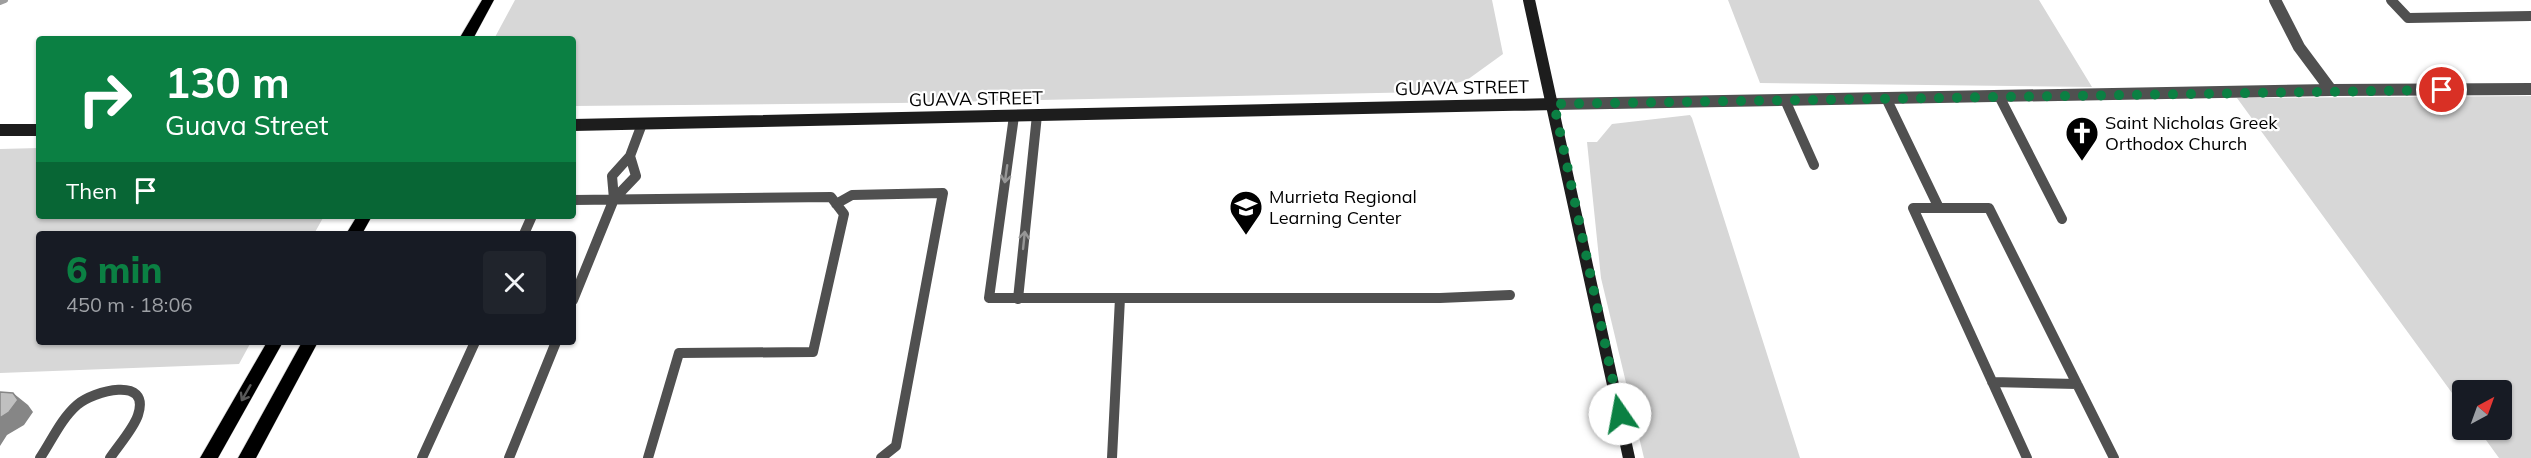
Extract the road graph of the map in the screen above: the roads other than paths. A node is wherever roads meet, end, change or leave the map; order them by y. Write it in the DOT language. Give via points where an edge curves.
graph roads {
  1 [pos="488,0"];
  2 [pos="1529,0"];
  3 [pos="2275,0"];
  4 [pos="2391,0"];
  5 [pos="2531,16"];
  6 [pos="468,36"];
  7 [pos="2531,89"];
  8 [pos="2331,90"];
  9 [pos="1999,96"];
  10 [pos="1886,98"];
  11 [pos="1785,100"];
  12 [pos="1554,104"];
  13 [pos="1037,115"];
  14 [pos="1014,116"];
  15 [pos="642,124"];
  16 [pos="576,125"];
  17 [pos="0,130"];
  18 [pos="36,130"];
  19 [pos="630,156"];
  20 [pos="1814,165"];
  21 [pos="614,199"];
  22 [pos="576,201"];
  23 [pos="836,204"];
  24 [pos="1939,208"];
  25 [pos="2062,219"];
  26 [pos="576,293"];
  27 [pos="1509,296"];
  28 [pos="1018,298"];
  29 [pos="1120,298"];
  30 [pos="273,345"];
  31 [pos="308,345"];
  32 [pos="474,345"];
  33 [pos="555,345"];
  34 [pos="1992,382"];
  35 [pos="2077,384"];
  36 [pos="40,458"];
  37 [pos="110,458"];
  38 [pos="209,458"];
  39 [pos="247,458"];
  40 [pos="422,458"];
  41 [pos="509,458"];
  42 [pos="648,458"];
  43 [pos="880,458"];
  44 [pos="1112,458"];
  45 [pos="1629,458"];
  46 [pos="2027,458"];
  47 [pos="2114,458"];
  1 -- 6 [label="main road"];
  2 -- 12 [label="street"];
  3 -- 8 [label="street" via="2300,47"];
  4 -- 5 [label="lane" via="2408,18"];
  7 -- 8 [label="street, GUAVA STREET"];
  8 -- 9 [label="street, GUAVA STREET"];
  9 -- 10 [label="street, GUAVA STREET"];
  9 -- 25 [label="lane"];
  10 -- 11 [label="street, GUAVA STREET"];
  10 -- 24 [label="lane"];
  11 -- 12 [label="street, GUAVA STREET"];
  11 -- 20 [label="lane"];
  12 -- 13 [label="street, GUAVA STREET"];
  12 -- 45 [label="street"];
  13 -- 14 [label="street, GUAVA STREET"];
  28 -- 13 [label="lane, one-way"];
  14 -- 15 [label="street, GUAVA STREET"];
  14 -- 28 [label="lane, one-way" via="989,298"];
  15 -- 16 [label="street, GUAVA STREET"];
  15 -- 19 [label="lane"];
  17 -- 18 [label="street"];
  19 -- 21 [label="lane" via="612,176"];
  19 -- 21 [label="lane" via="636,176"];
  21 -- 22 [label="lane"];
  21 -- 23 [label="lane" via="831,197"];
  21 -- 26 [label="lane"];
  23 -- 42 [label="lane" via="844,214 813,352 678,353"];
  23 -- 43 [label="lane" via="852,195 943,192 897,446"];
  24 -- 34 [label="lane" via="1912,208"];
  24 -- 35 [label="lane" via="1989,208"];
  27 -- 29 [label="lane"];
  28 -- 29 [label="lane"];
  29 -- 44 [label="lane"];
  30 -- 38 [label="main road, one-way"];
  31 -- 39 [label="main road"];
  32 -- 40 [label="lane"];
  33 -- 41 [label="lane"];
  34 -- 35 [label="lane"];
  34 -- 46 [label="lane"];
  35 -- 47 [label="lane"];
  36 -- 37 [label="lane" via="71,410 81,402 107,390 128,390 135,394 140,407 138,415"];
}
